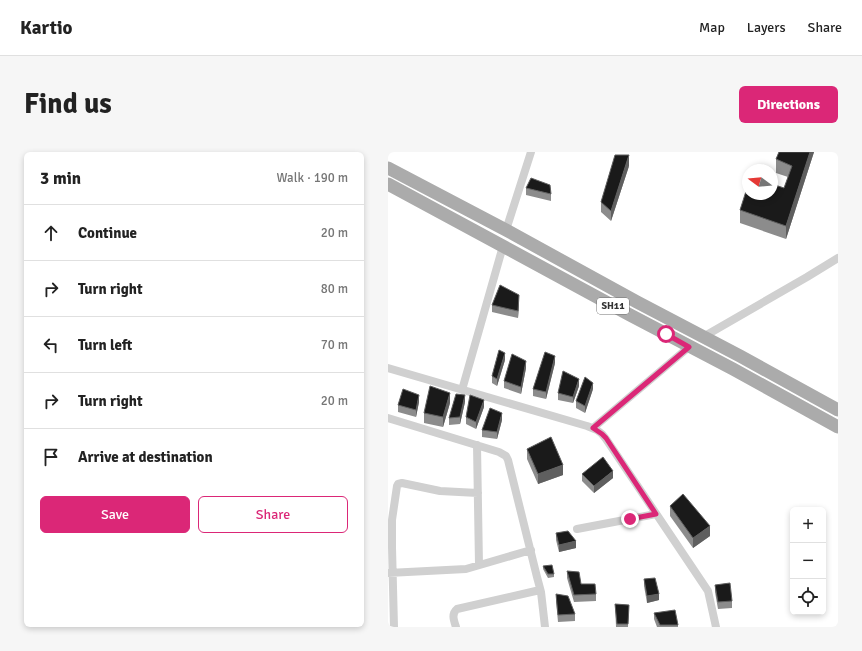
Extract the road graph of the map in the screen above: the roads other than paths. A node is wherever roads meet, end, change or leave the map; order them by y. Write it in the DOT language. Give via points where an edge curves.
graph roads {
  1 [pos="531,152"];
  2 [pos="388,168"];
  3 [pos="388,184"];
  4 [pos="506,230"];
  5 [pos="503,246"];
  6 [pos="838,258"];
  7 [pos="703,337"];
  8 [pos="689,347"];
  9 [pos="388,368"];
  10 [pos="462,390"];
  11 [pos="838,410"];
  12 [pos="388,418"];
  13 [pos="593,428"];
  14 [pos="838,428"];
  15 [pos="477,445"];
  16 [pos="478,493"];
  17 [pos="656,514"];
  18 [pos="577,529"];
  19 [pos="530,550"];
  20 [pos="479,565"];
  21 [pos="390,572"];
  22 [pos="540,590"];
  23 [pos="394,627"];
  24 [pos="456,627"];
  25 [pos="545,627"];
  26 [pos="716,627"];
  1 -- 4 [label="street"];
  2 -- 4 [label="main road, SH11"];
  3 -- 5 [label="main road, SH11"];
  4 -- 7 [label="main road, SH11"];
  5 -- 8 [label="main road, SH11"];
  5 -- 10 [label="street"];
  6 -- 7 [label="street"];
  7 -- 11 [label="main road, SH11"];
  8 -- 13 [label="street"];
  8 -- 14 [label="main road, SH11"];
  9 -- 10 [label="street"];
  10 -- 13 [label="street"];
  12 -- 15 [label="street"];
  13 -- 17 [label="street" via="606,438"];
  15 -- 16 [label="street"];
  15 -- 19 [label="street" via="503,454 508,460"];
  16 -- 20 [label="street"];
  16 -- 21 [label="street" via="440,491 398,484 392,520"];
  17 -- 18 [label="street"];
  17 -- 26 [label="street" via="708,591"];
  19 -- 20 [label="street"];
  19 -- 22 [label="street"];
  20 -- 21 [label="street"];
  21 -- 23 [label="street"];
  22 -- 24 [label="street" via="457,609 454,616"];
  22 -- 25 [label="street"];
}
